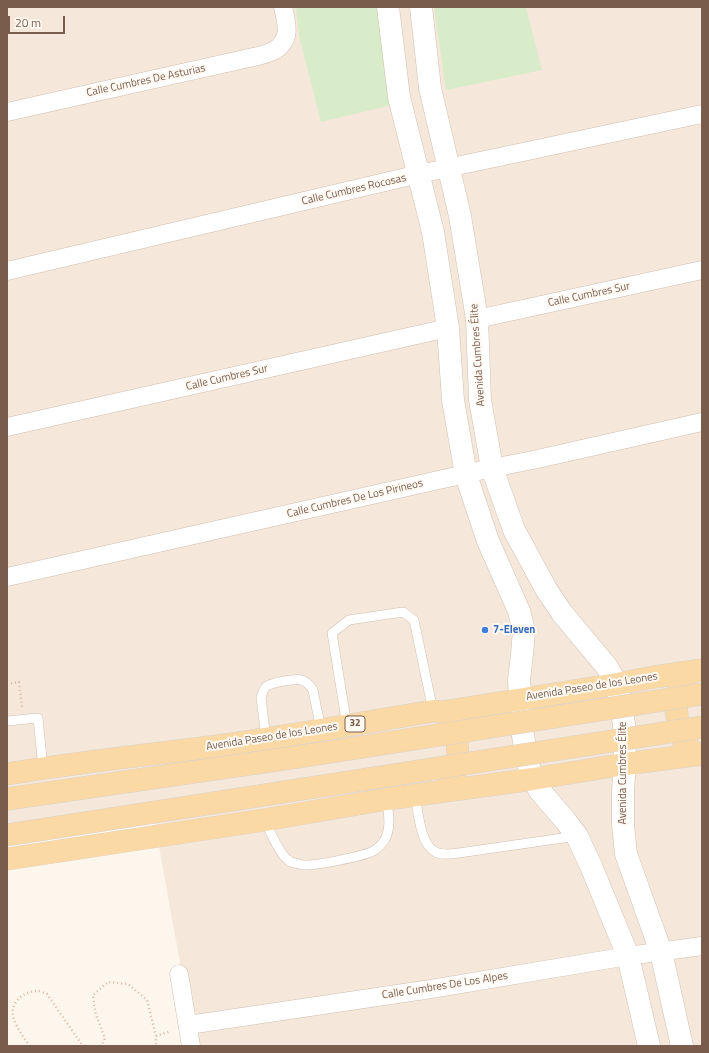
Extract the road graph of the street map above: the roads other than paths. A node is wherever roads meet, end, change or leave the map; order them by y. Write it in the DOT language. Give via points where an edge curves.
graph roads {
  1 [pos="283,7"];
  2 [pos="388,7"];
  3 [pos="421,7"];
  4 [pos="7,112"];
  5 [pos="702,114"];
  6 [pos="448,168"];
  7 [pos="419,174"];
  8 [pos="702,270"];
  9 [pos="7,271"];
  10 [pos="477,320"];
  11 [pos="448,328"];
  12 [pos="702,422"];
  13 [pos="7,427"];
  14 [pos="492,468"];
  15 [pos="466,475"];
  16 [pos="7,577"];
  17 [pos="701,670"];
  18 [pos="617,684"];
  19 [pos="702,694"];
  20 [pos="520,699"];
  21 [pos="438,712"];
  22 [pos="7,721"];
  23 [pos="347,726"];
  24 [pos="702,727"];
  25 [pos="321,730"];
  26 [pos="266,738"];
  27 [pos="700,754"];
  28 [pos="625,764"];
  29 [pos="43,768"];
  30 [pos="7,774"];
  31 [pos="533,779"];
  32 [pos="439,791"];
  33 [pos="415,795"];
  34 [pos="7,799"];
  35 [pos="387,799"];
  36 [pos="264,820"];
  37 [pos="7,835"];
  38 [pos="577,836"];
  39 [pos="7,859"];
  40 [pos="702,946"];
  41 [pos="661,952"];
  42 [pos="628,956"];
  43 [pos="179,974"];
  44 [pos="188,1025"];
  45 [pos="191,1046"];
  46 [pos="649,1046"];
  47 [pos="682,1046"];
  1 -- 4 [label="street, Calle Cumbres De Asturias" via="288,25 287,32 282,45 273,51"];
  2 -- 7 [label="street" via="399,97"];
  3 -- 6 [label="street, Avenida Cumbres Élite" via="430,88"];
  5 -- 6 [label="street, Calle Cumbres Rocosas"];
  6 -- 7 [label="street, Calle Cumbres Rocosas"];
  6 -- 10 [label="street, Avenida Cumbres Élite" via="460,216"];
  7 -- 9 [label="street, Calle Cumbres Rocosas"];
  7 -- 11 [label="street" via="433,232"];
  8 -- 10 [label="street, Calle Cumbres Sur"];
  10 -- 14 [label="street, Avenida Cumbres Élite" via="480,400"];
  11 -- 13 [label="street, Calle Cumbres Sur"];
  11 -- 15 [label="street" via="453,400"];
  12 -- 14 [label="street, Calle Cumbres De Los Pirineos"];
  14 -- 15 [label="street, Calle Cumbres De Los Pirineos"];
  14 -- 18 [label="street, Avenida Cumbres Élite" via="514,530 546,589 562,613 607,667"];
  15 -- 16 [label="street, Calle Cumbres De Los Pirineos"];
  15 -- 20 [label="street" via="488,541 519,610 524,631 519,680"];
  17 -- 18 [label="main road, Avenida Paseo de los Leones / 32"];
  17 -- 27 [label="main road" via="687,678 679,687 676,702 683,740"];
  18 -- 20 [label="main road, Avenida Paseo de los Leones / 32"];
  18 -- 28 [label="street, Avenida Cumbres Élite" via="624,724"];
  19 -- 34 [label="main road, bridge"];
  20 -- 21 [label="main road, Avenida Paseo de los Leones / 32"];
  20 -- 31 [label="street" via="522,730"];
  21 -- 23 [label="main road, Avenida Paseo de los Leones / 32"];
  21 -- 23 [label="lane" via="414,620 403,612 348,620 332,633"];
  21 -- 32 [label="main road" via="450,719 457,741 456,772 449,784"];
  22 -- 29 [label="lane" via="38,718"];
  23 -- 25 [label="main road, Avenida Paseo de los Leones / 32"];
  24 -- 37 [label="main road, bridge"];
  25 -- 26 [label="main road, Avenida Paseo de los Leones / 32"];
  25 -- 26 [label="lane" via="313,690 300,679 271,684 263,692 261,698"];
  26 -- 29 [label="main road, Avenida Paseo de los Leones / 32"];
  27 -- 28 [label="main road"];
  28 -- 31 [label="main road"];
  28 -- 41 [label="street, Avenida Cumbres Élite" via="623,825 626,854"];
  29 -- 30 [label="main road, Avenida Paseo de los Leones / 32"];
  31 -- 32 [label="main road"];
  31 -- 38 [label="street"];
  32 -- 33 [label="main road"];
  33 -- 35 [label="main road"];
  33 -- 38 [label="lane" via="422,833 428,845 442,854"];
  35 -- 36 [label="main road"];
  35 -- 36 [label="lane" via="389,832 384,842 375,850 363,855 315,864 302,865 291,862 275,842"];
  36 -- 39 [label="main road"];
  38 -- 42 [label="street"];
  40 -- 41 [label="street, Calle Cumbres De Los Alpes"];
  41 -- 42 [label="street, Calle Cumbres De Los Alpes"];
  41 -- 47 [label="street, Avenida Cumbres Élite"];
  42 -- 44 [label="street, Calle Cumbres De Los Alpes" via="431,989"];
  42 -- 46 [label="street"];
  43 -- 44 [label="street"];
  44 -- 45 [label="street"];
}
